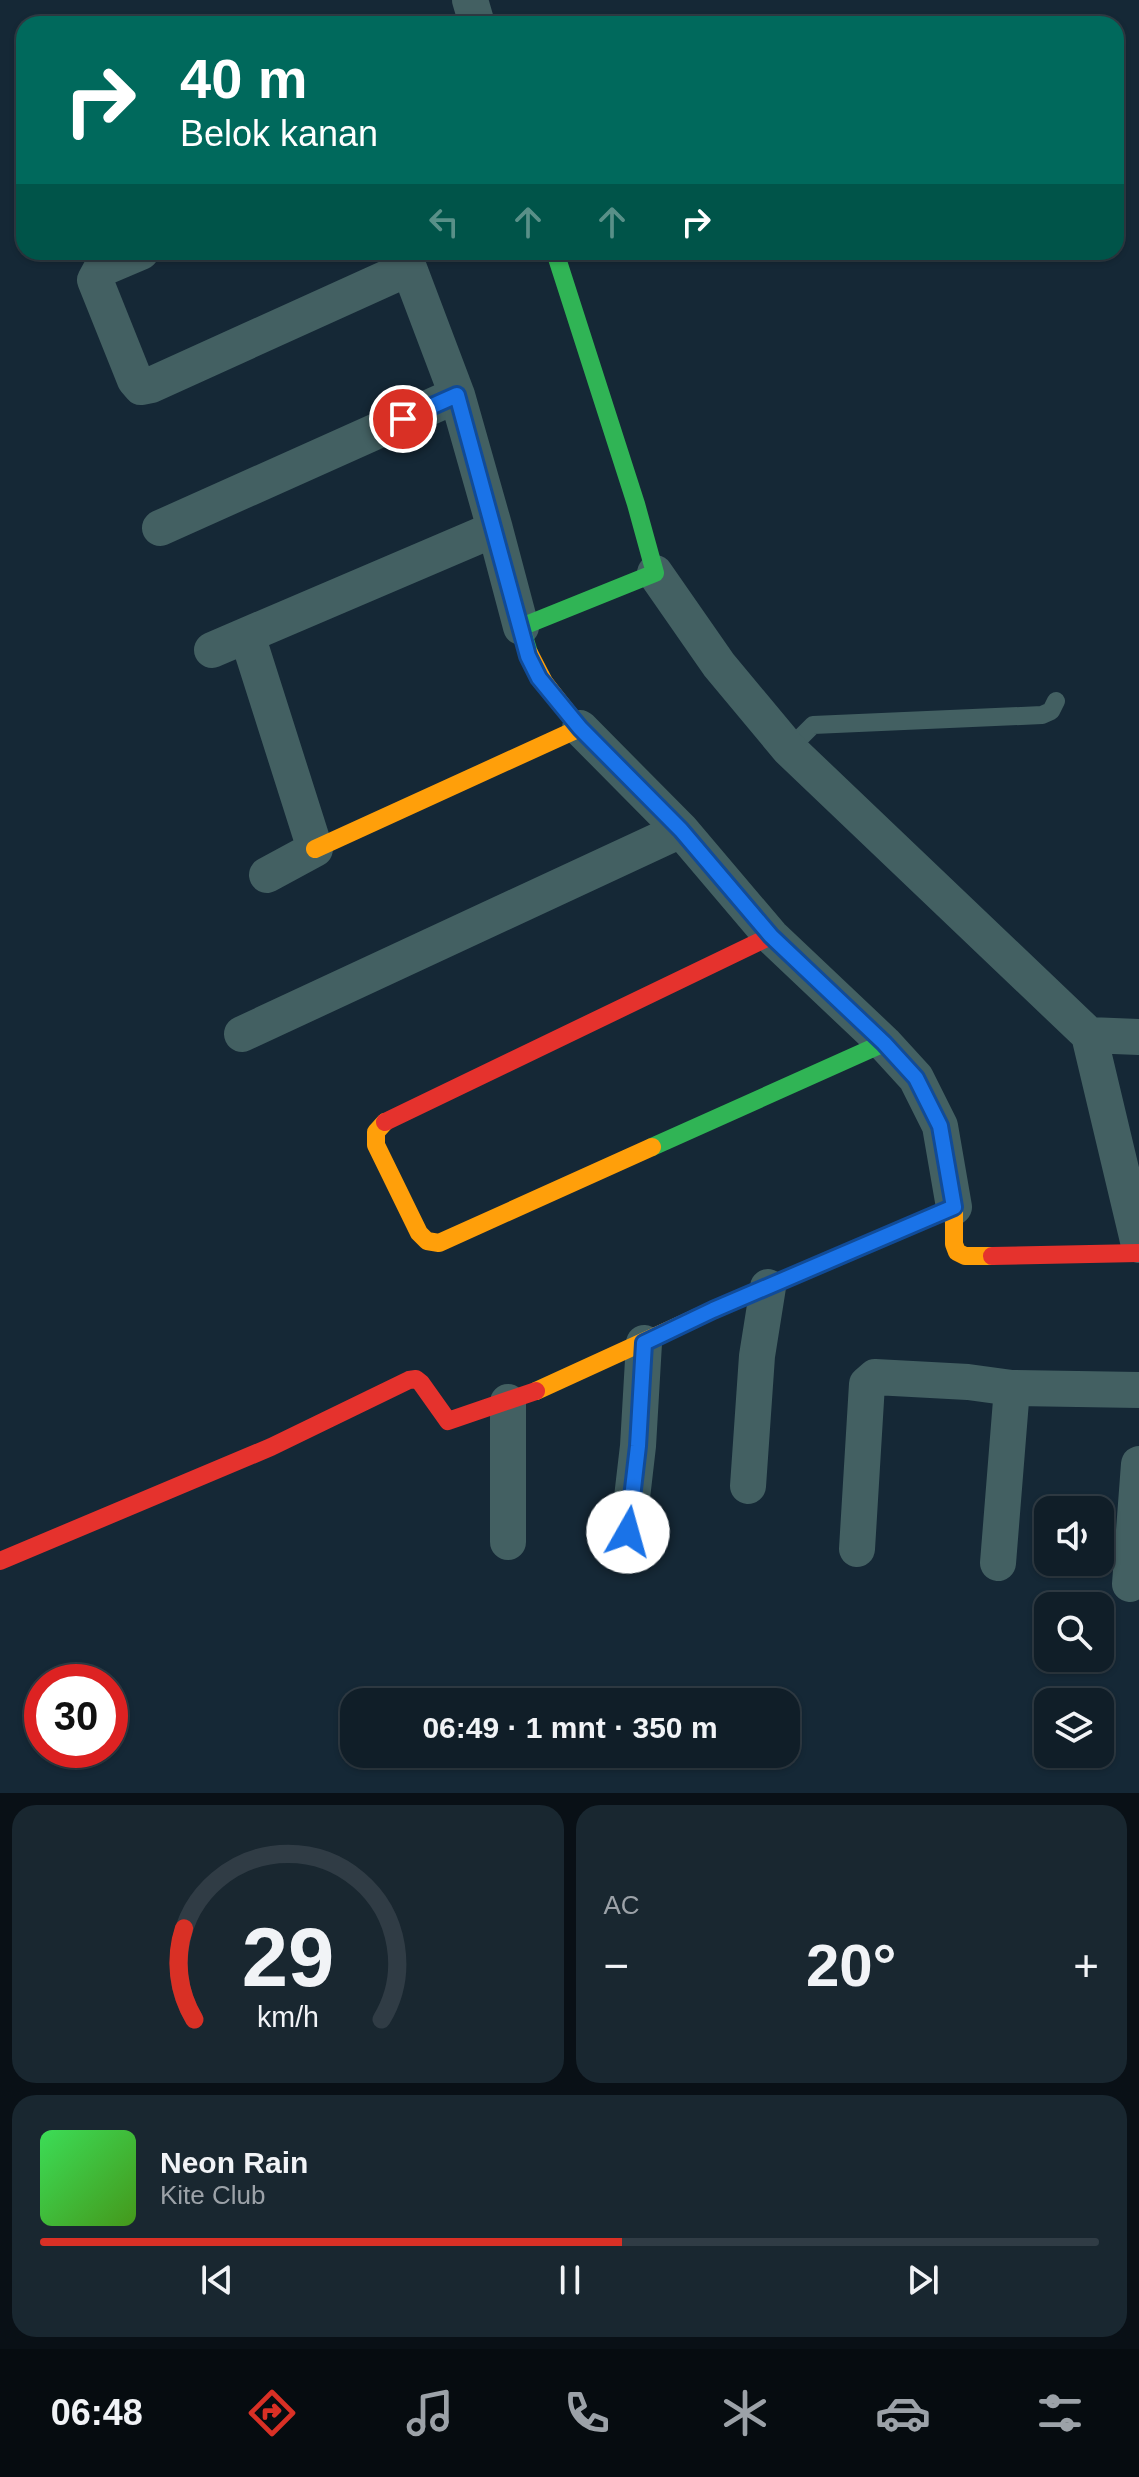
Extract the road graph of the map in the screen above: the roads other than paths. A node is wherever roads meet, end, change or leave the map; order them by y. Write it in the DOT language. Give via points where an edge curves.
graph roads {
  1 [pos="122,260"];
  2 [pos="406,260"];
  3 [pos="558,260"];
  4 [pos="457,395"];
  5 [pos="160,528"];
  6 [pos="495,529"];
  7 [pos="655,573"];
  8 [pos="521,627"];
  9 [pos="247,635"];
  10 [pos="212,650"];
  11 [pos="1056,701"];
  12 [pos="580,728"];
  13 [pos="789,749"];
  14 [pos="681,830"];
  15 [pos="315,849"];
  16 [pos="267,875"];
  17 [pos="771,936"];
  18 [pos="242,1034"];
  19 [pos="1089,1035"];
  20 [pos="1139,1037"];
  21 [pos="884,1043"];
  22 [pos="954,1207"];
  23 [pos="1139,1245"];
  24 [pos="1139,1253"];
  25 [pos="768,1287"];
  26 [pos="644,1343"];
  27 [pos="1012,1388"];
  28 [pos="1139,1390"];
  29 [pos="508,1402"];
  30 [pos="1139,1464"];
  31 [pos="748,1486"];
  32 [pos="628,1532"];
  33 [pos="508,1542"];
  34 [pos="857,1549"];
  35 [pos="0,1561"];
  36 [pos="998,1563"];
  37 [pos="1130,1584"];
  1 -- 2 [label="street" via="101,269 95,280 141,387"];
  2 -- 4 [label="street"];
  3 -- 7 [label="street"];
  4 -- 5 [label="street"];
  4 -- 6 [label="street"];
  6 -- 8 [label="street"];
  6 -- 9 [label="street"];
  7 -- 8 [label="street"];
  7 -- 13 [label="street" via="725,674"];
  8 -- 12 [label="street" via="539,678"];
  9 -- 10 [label="street"];
  9 -- 15 [label="street"];
  11 -- 13 [label="lane" via="1042,715 813,725"];
  12 -- 14 [label="street"];
  12 -- 15 [label="street"];
  13 -- 19 [label="street"];
  14 -- 17 [label="street"];
  14 -- 18 [label="street"];
  15 -- 16 [label="street"];
  17 -- 21 [label="street"];
  17 -- 21 [label="street" via="386,1120 376,1132 376,1145 419,1233 439,1243"];
  19 -- 20 [label="street"];
  19 -- 23 [label="street"];
  21 -- 22 [label="street" via="916,1078 936,1113"];
  22 -- 24 [label="street" via="954,1244 965,1256"];
  22 -- 25 [label="street"];
  25 -- 26 [label="street"];
  25 -- 31 [label="street" via="757,1356"];
  26 -- 29 [label="street"];
  26 -- 32 [label="street"];
  27 -- 28 [label="street"];
  27 -- 34 [label="street" via="869,1379"];
  27 -- 36 [label="street"];
  29 -- 33 [label="street"];
  29 -- 35 [label="street" via="448,1421 421,1383 409,1380 271,1447"];
  30 -- 37 [label="street"];
}
